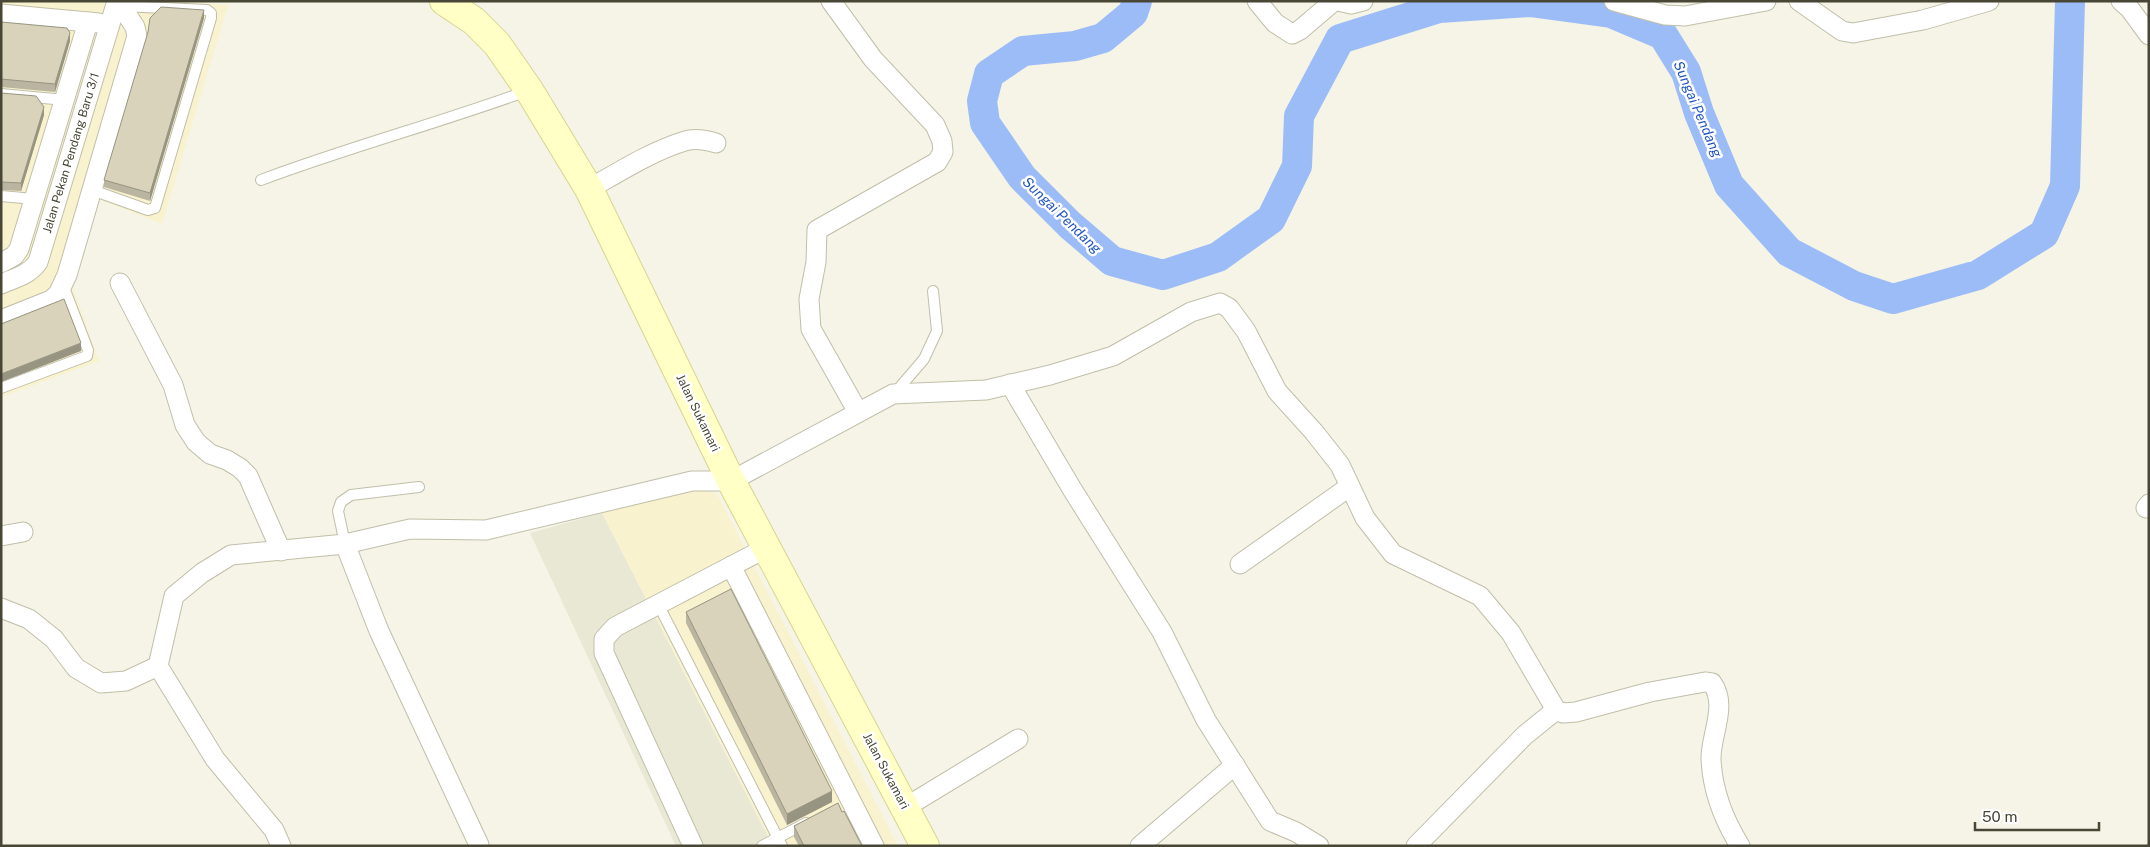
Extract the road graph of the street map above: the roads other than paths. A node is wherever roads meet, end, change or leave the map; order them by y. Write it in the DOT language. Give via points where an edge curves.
graph roads {
  1 [pos="444,1"];
  2 [pos="831,1"];
  3 [pos="1257,1"];
  4 [pos="1336,1"];
  5 [pos="1363,1"];
  6 [pos="1614,1"];
  7 [pos="1766,1"];
  8 [pos="1800,1"];
  9 [pos="1990,1"];
  10 [pos="2121,1"];
  11 [pos="119,3"];
  12 [pos="1,14"];
  13 [pos="88,22"];
  14 [pos="110,24"];
  15 [pos="2149,34"];
  16 [pos="529,90"];
  17 [pos="1,94"];
  18 [pos="65,100"];
  19 [pos="716,143"];
  20 [pos="261,180"];
  21 [pos="589,189"];
  22 [pos="92,190"];
  23 [pos="1,196"];
  24 [pos="34,199"];
  25 [pos="1,263"];
  26 [pos="120,283"];
  27 [pos="1,284"];
  28 [pos="63,285"];
  29 [pos="933,292"];
  30 [pos="1,320"];
  31 [pos="1010,384"];
  32 [pos="1,388"];
  33 [pos="893,394"];
  34 [pos="858,412"];
  35 [pos="731,480"];
  36 [pos="1349,486"];
  37 [pos="418,487"];
  38 [pos="23,532"];
  39 [pos="1,536"];
  40 [pos="344,544"];
  41 [pos="766,548"];
  42 [pos="281,551"];
  43 [pos="1240,564"];
  44 [pos="731,566"];
  45 [pos="658,604"];
  46 [pos="1,608"];
  47 [pos="158,666"];
  48 [pos="1556,710"];
  49 [pos="1018,739"];
  50 [pos="1234,765"];
  51 [pos="906,807"];
  52 [pos="819,817"];
  53 [pos="780,842"];
  54 [pos="479,845"];
  55 [pos="281,846"];
  56 [pos="693,846"];
  57 [pos="762,846"];
  58 [pos="874,846"];
  59 [pos="925,846"];
  60 [pos="1140,846"];
  61 [pos="1319,846"];
  62 [pos="1416,846"];
  63 [pos="1740,846"];
  1 -- 16 [label="street, Jalan Sukamari" via="474,21 497,44"];
  2 -- 34 [label="street" via="873,59 935,125 944,152 937,162 817,230 816,262 809,299 811,329"];
  3 -- 4 [label="street" via="1274,22 1292,34"];
  4 -- 5 [label="street" via="1351,4"];
  6 -- 7 [label="street" via="1665,15 1685,16"];
  8 -- 9 [label="street" via="1842,31 1853,33 1923,20"];
  10 -- 15 [label="street"];
  11 -- 14 [label="street, Jalan Pekan Pendang Baru 3/1"];
  11 -- 22 [label="street" via="135,27 137,36"];
  11 -- 22 [label="lane" via="207,10 211,18 155,208 148,210"];
  12 -- 13 [label="street"];
  13 -- 14 [label="street"];
  13 -- 18 [label="street"];
  14 -- 27 [label="street, Jalan Pekan Pendang Baru 3/1" via="38,262 33,270"];
  16 -- 20 [label="lane"];
  16 -- 21 [label="street, Jalan Sukamari"];
  17 -- 18 [label="lane"];
  18 -- 24 [label="street"];
  19 -- 21 [label="street" via="701,139 686,141 633,164"];
  21 -- 35 [label="street, Jalan Sukamari"];
  22 -- 28 [label="street"];
  23 -- 24 [label="lane"];
  24 -- 25 [label="street" via="19,249"];
  26 -- 42 [label="street" via="173,385 184,426 210,454 228,460 248,476"];
  28 -- 30 [label="street" via="51,300"];
  28 -- 32 [label="lane" via="88,350 87,356"];
  29 -- 33 [label="lane" via="937,331 924,359"];
  31 -- 33 [label="street" via="986,390"];
  31 -- 36 [label="street" via="1113,356 1191,312 1220,303 1229,308 1246,331 1277,391 1340,465"];
  31 -- 50 [label="street" via="1162,632 1206,720"];
  33 -- 34 [label="street"];
  34 -- 35 [label="street"];
  35 -- 40 [label="street" via="692,481 486,530 410,529"];
  35 -- 41 [label="street, Jalan Sukamari"];
  36 -- 43 [label="street"];
  36 -- 48 [label="street" via="1365,518 1393,554 1480,596 1510,632"];
  37 -- 40 [label="lane" via="352,495 341,502 338,511"];
  38 -- 39 [label="street"];
  40 -- 42 [label="street"];
  40 -- 54 [label="street" via="414,708"];
  41 -- 44 [label="street"];
  41 -- 51 [label="street, Jalan Sukamari"];
  42 -- 47 [label="street" via="231,555 174,596"];
  44 -- 45 [label="street"];
  44 -- 58 [label="street" via="847,802"];
  45 -- 53 [label="lane"];
  45 -- 56 [label="street" via="615,627 604,639 604,653"];
  46 -- 47 [label="street" via="29,619 54,639 76,668 101,683 126,681"];
  47 -- 55 [label="street" via="216,759 274,830"];
  48 -- 62 [label="street" via="1525,735"];
  48 -- 63 [label="street" via="1576,712 1650,692 1712,683 1720,697 1711,758 1718,803"];
  49 -- 51 [label="street"];
  50 -- 60 [label="street"];
  50 -- 61 [label="street" via="1270,821"];
  51 -- 59 [label="street, Jalan Sukamari"];
  52 -- 53 [label="lane"];
  53 -- 57 [label="lane"];
}
